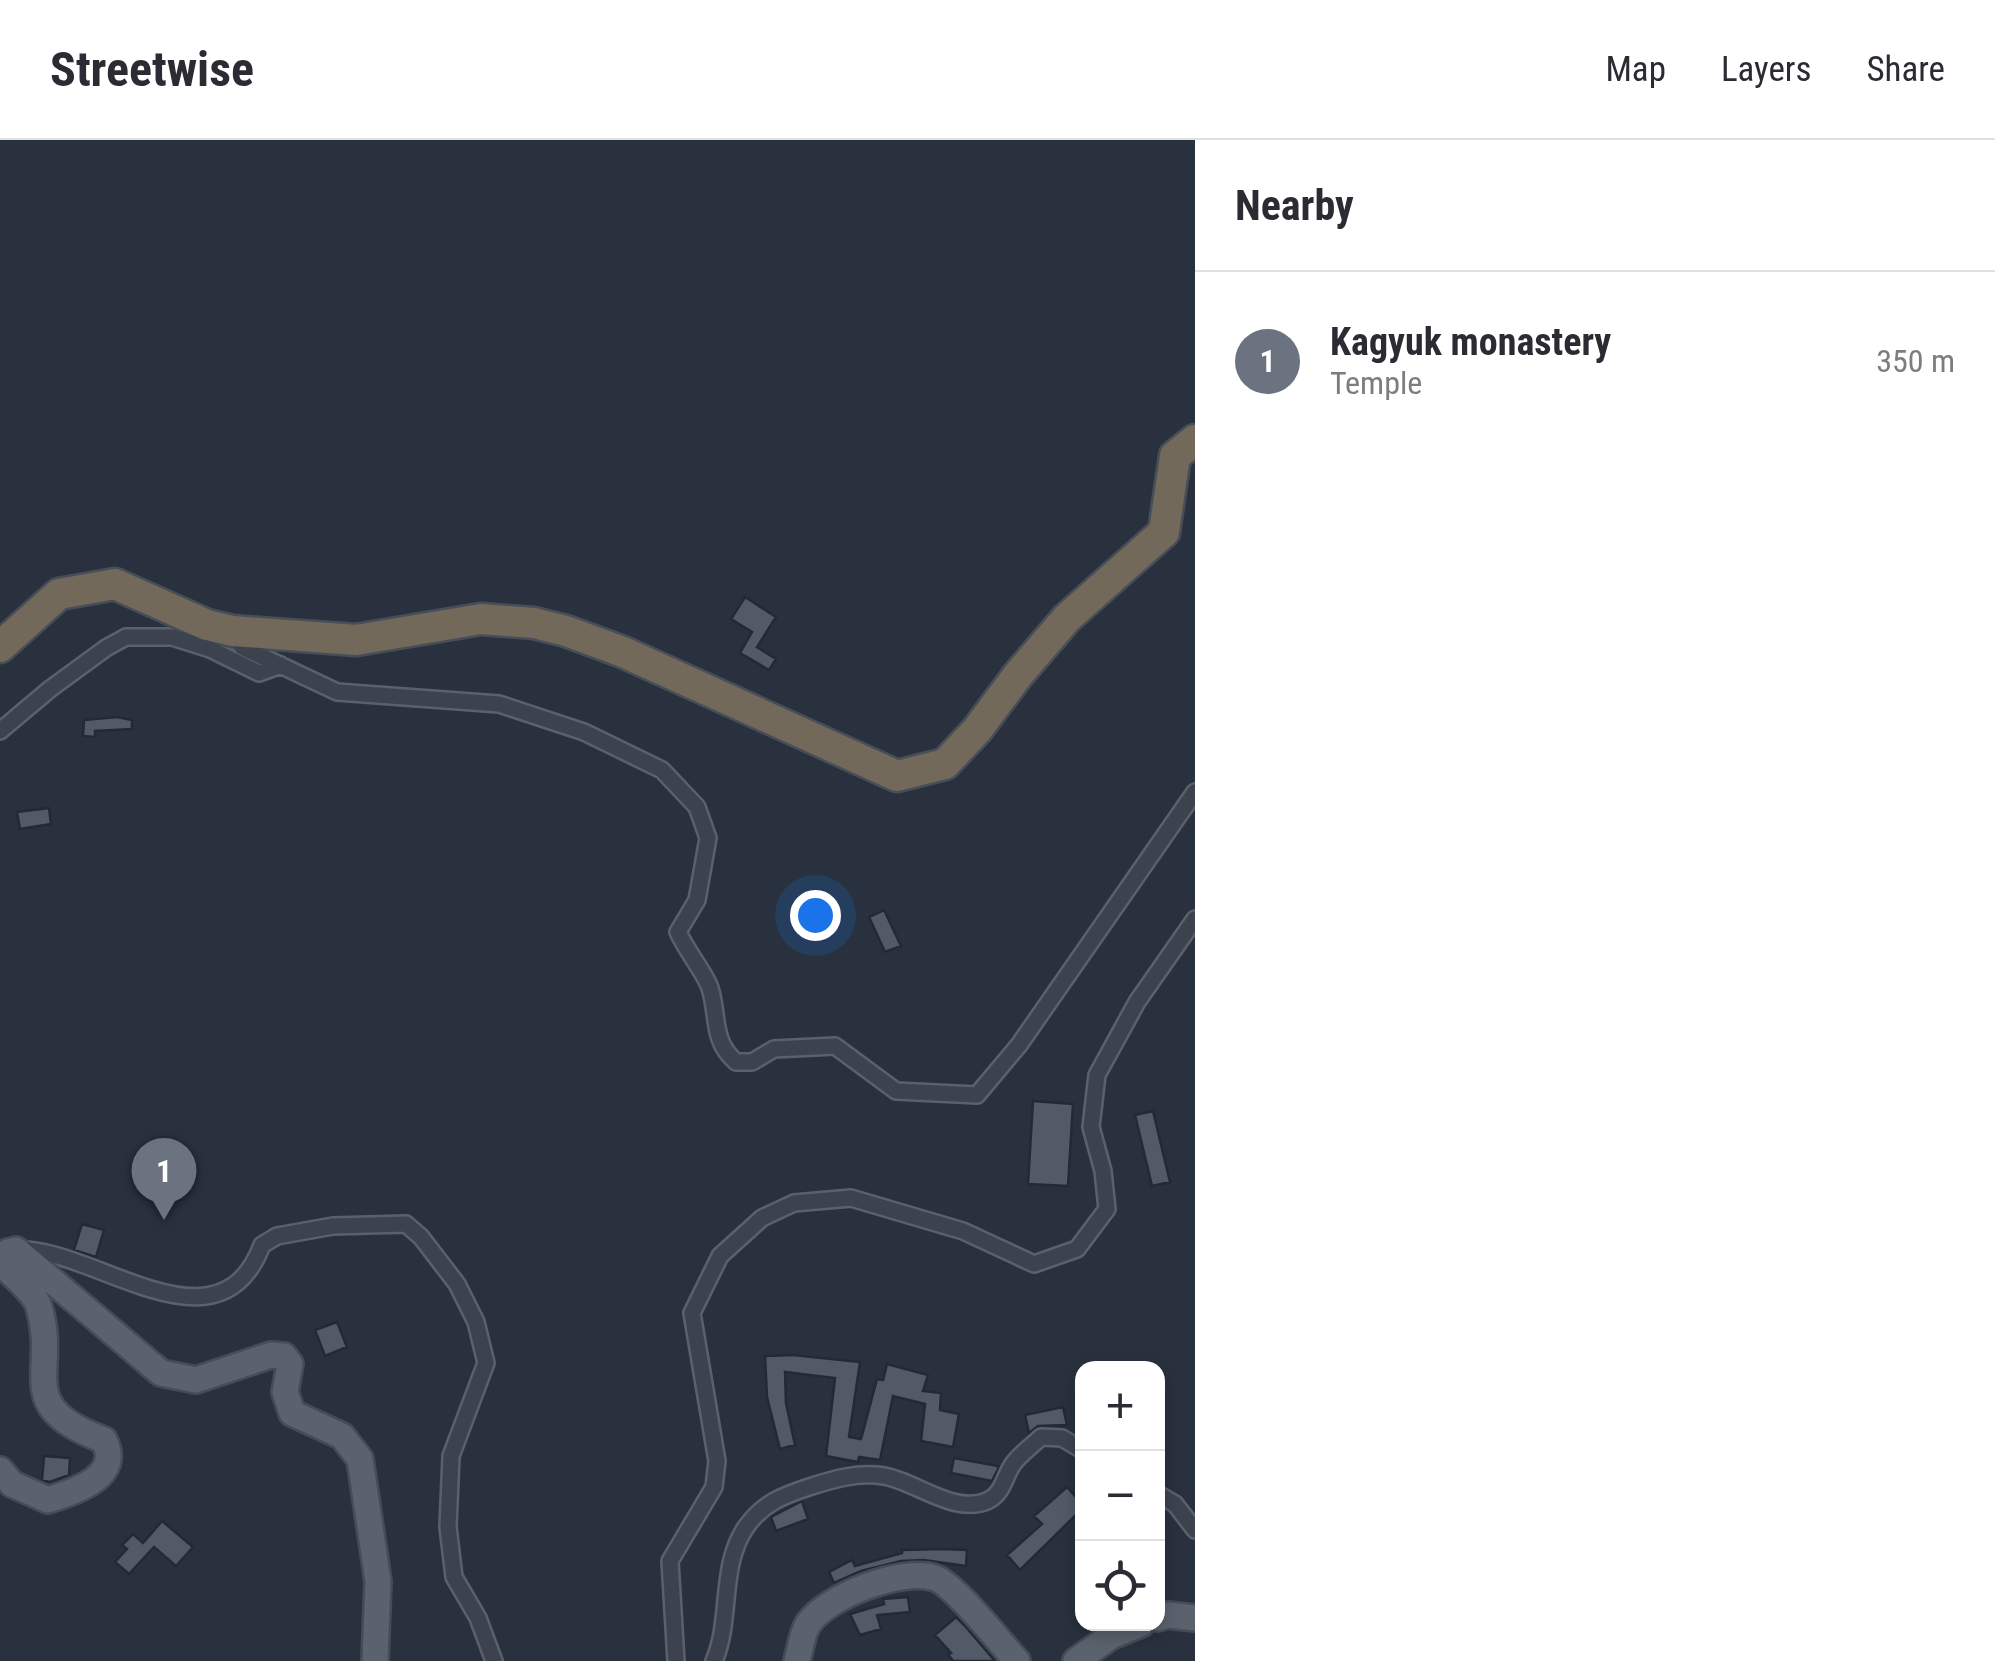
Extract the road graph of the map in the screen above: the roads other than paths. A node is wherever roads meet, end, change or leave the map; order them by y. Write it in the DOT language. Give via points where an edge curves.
graph roads {
  1 [pos="1195,440"];
  2 [pos="234,630"];
  3 [pos="0,647"];
  4 [pos="281,666"];
  5 [pos="0,731"];
  6 [pos="1195,792"];
  7 [pos="1195,919"];
  8 [pos="16,1250"];
  9 [pos="1075,1446"];
  10 [pos="0,1470"];
  11 [pos="1165,1498"];
  12 [pos="1195,1530"];
  13 [pos="1165,1616"];
  14 [pos="1195,1618"];
  15 [pos="1124,1631"];
  16 [pos="375,1661"];
  17 [pos="494,1661"];
  18 [pos="676,1661"];
  19 [pos="714,1661"];
  20 [pos="797,1661"];
  21 [pos="1017,1661"];
  22 [pos="1076,1661"];
  1 -- 2 [label="highway" via="1175,456 1164,532 1068,618 945,764 897,776 624,652 534,622 482,619 356,640"];
  2 -- 3 [label="highway" via="115,584 60,594"];
  2 -- 4 [label="street" via="242,647"];
  4 -- 5 [label="street" via="259,674 172,637 126,637"];
  4 -- 6 [label="street" via="338,692 499,704 584,732 662,770 696,807 708,838 696,900 678,932 710,986 723,1050 736,1062 752,1062 774,1050 835,1046 896,1091 977,1095"];
  7 -- 18 [label="street" via="1096,1075 1092,1128 1106,1209 1077,1249 1034,1264 963,1231 851,1198 794,1202 762,1218 720,1256 692,1313 717,1462 714,1487 670,1561"];
  8 -- 10 [label="main road" via="8,1252 4,1266 39,1303 41,1381 49,1403 62,1420 104,1440 110,1451 108,1465 86,1487 48,1500 12,1484"];
  8 -- 16 [label="main road" via="161,1373 196,1380 284,1356 292,1413 342,1436 360,1459 378,1581"];
  8 -- 17 [label="street" via="34,1248 176,1296 213,1295 236,1286 262,1245 278,1236 406,1224 457,1284 486,1363 451,1456 448,1527 454,1577"];
  9 -- 19 [label="street" via="1040,1437 984,1502 951,1501 888,1477 860,1474 770,1500 744,1530"];
  11 -- 12 [label="street"];
  13 -- 14 [label="main road"];
  15 -- 22 [label="main road"];
  20 -- 21 [label="main road" via="806,1626 829,1602 881,1581 935,1578"];
}
